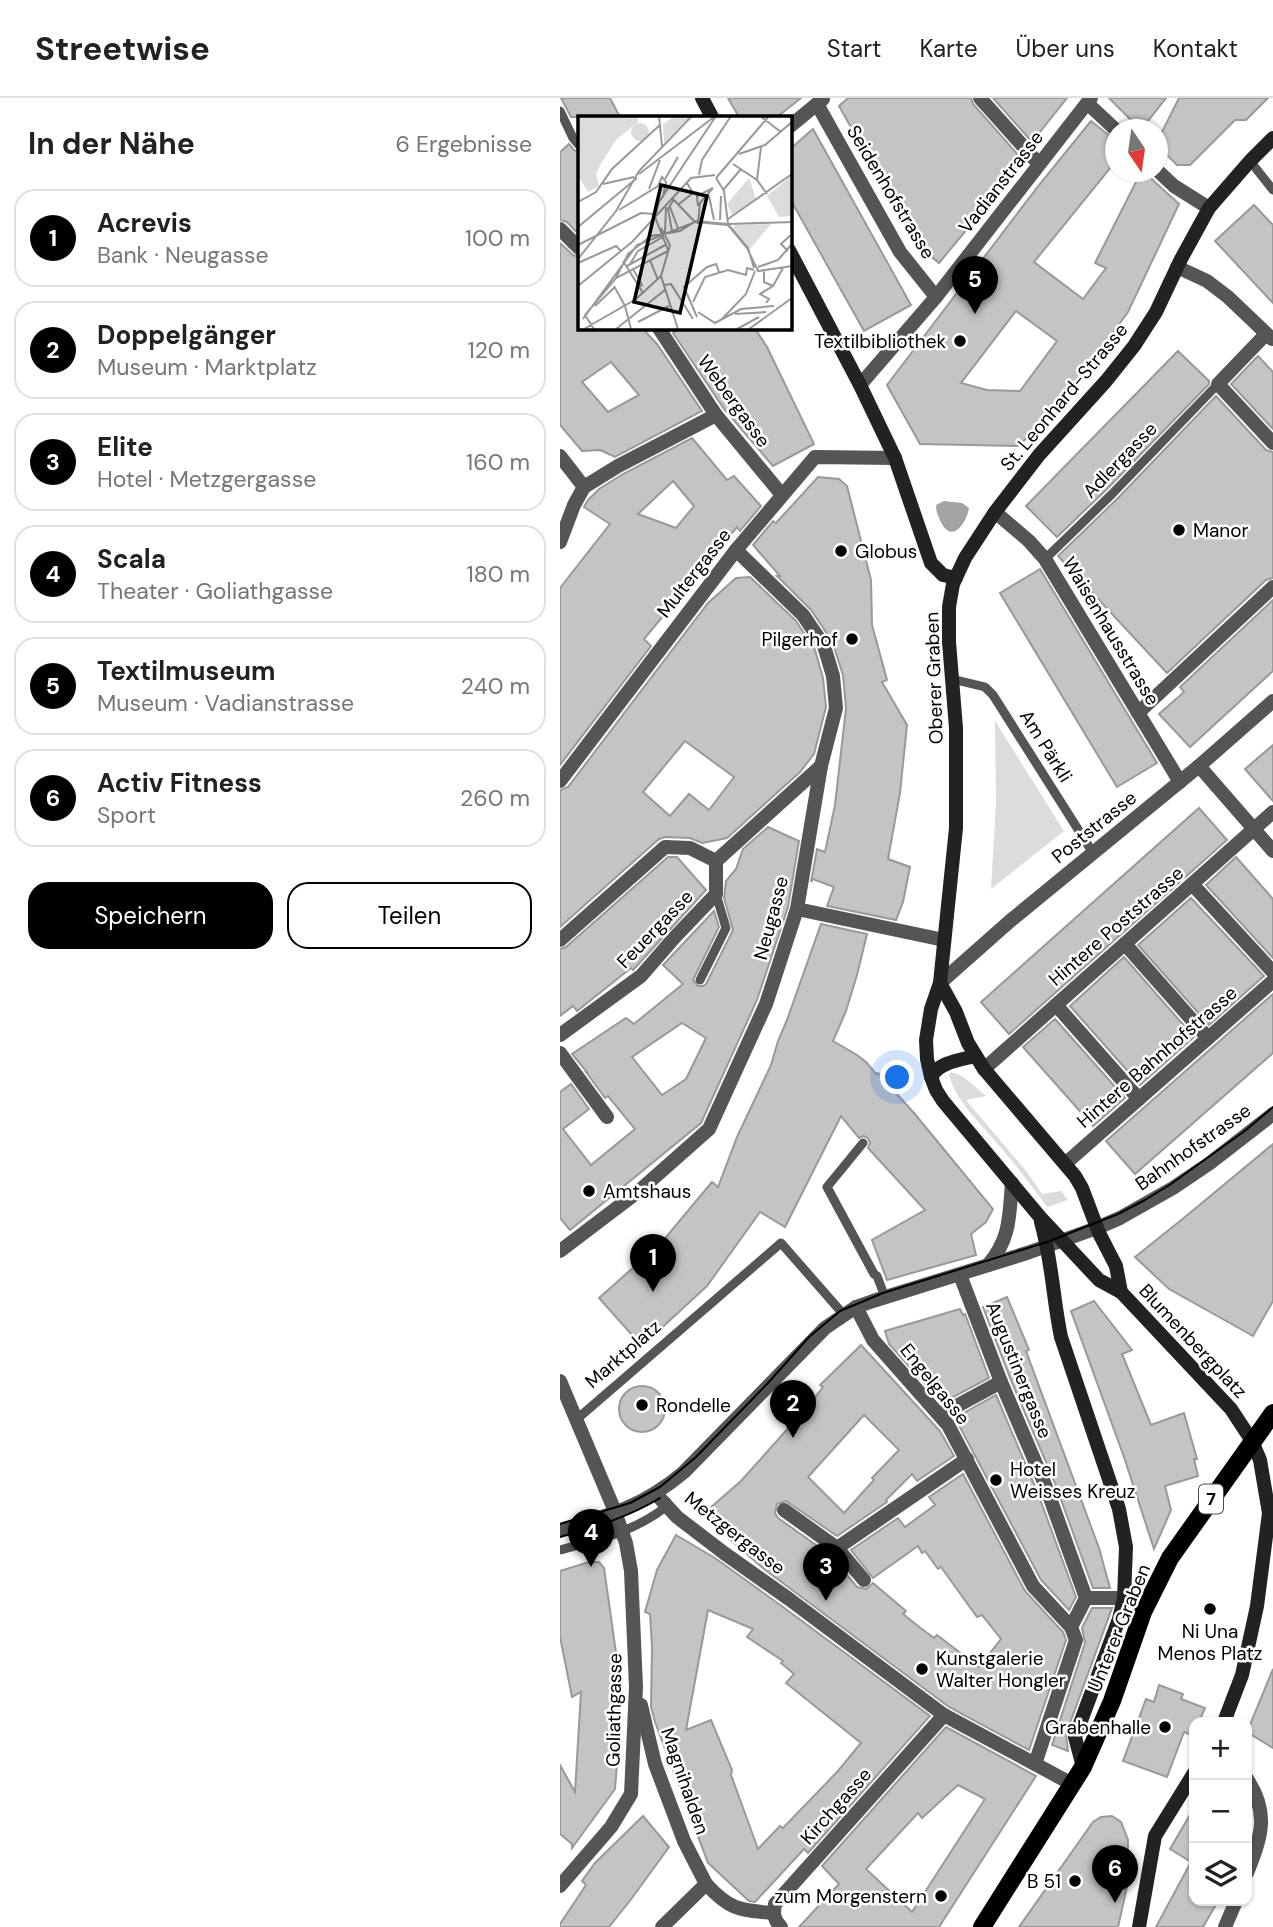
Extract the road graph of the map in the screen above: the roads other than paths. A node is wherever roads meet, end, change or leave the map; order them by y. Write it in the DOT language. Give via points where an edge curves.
graph roads {
  1 [pos="702,98"];
  2 [pos="980,98"];
  3 [pos="820,101"];
  4 [pos="1089,101"];
  5 [pos="560,111"];
  6 [pos="711,116"];
  7 [pos="1105,119"];
  8 [pos="791,125"];
  9 [pos="1273,138"];
  10 [pos="578,144"];
  11 [pos="1250,161"];
  12 [pos="1039,164"];
  13 [pos="1168,181"];
  14 [pos="1273,190"];
  15 [pos="1209,208"];
  16 [pos="560,229"];
  17 [pos="578,247"];
  18 [pos="791,254"];
  19 [pos="1177,267"];
  20 [pos="936,297"];
  21 [pos="659,329"];
  22 [pos="1270,337"];
  23 [pos="1218,384"];
  24 [pos="860,385"];
  25 [pos="716,415"];
  26 [pos="1273,443"];
  27 [pos="560,456"];
  28 [pos="895,458"];
  29 [pos="584,487"];
  30 [pos="782,495"];
  31 [pos="995,512"];
  32 [pos="560,542"];
  33 [pos="736,550"];
  34 [pos="1045,559"];
  35 [pos="956,578"];
  36 [pos="1273,587"];
  37 [pos="952,679"];
  38 [pos="1273,701"];
  39 [pos="1138,713"];
  40 [pos="821,766"];
  41 [pos="1199,766"];
  42 [pos="560,781"];
  43 [pos="1180,782"];
  44 [pos="1273,812"];
  45 [pos="1254,830"];
  46 [pos="1273,851"];
  47 [pos="1093,853"];
  48 [pos="716,861"];
  49 [pos="1192,884"];
  50 [pos="716,894"];
  51 [pos="797,909"];
  52 [pos="560,940"];
  53 [pos="944,940"];
  54 [pos="1125,944"];
  55 [pos="1273,972"];
  56 [pos="700,980"];
  57 [pos="1273,981"];
  58 [pos="940,983"];
  59 [pos="1056,1004"];
  60 [pos="560,1035"];
  61 [pos="1208,1038"];
  62 [pos="560,1053"];
  63 [pos="979,1062"];
  64 [pos="931,1077"];
  65 [pos="1139,1099"];
  66 [pos="1273,1114"];
  67 [pos="607,1117"];
  68 [pos="863,1143"];
  69 [pos="1066,1163"];
  70 [pos="1012,1183"];
  71 [pos="1040,1217"];
  72 [pos="1097,1228"];
  73 [pos="1063,1241"];
  74 [pos="1048,1246"];
  75 [pos="560,1251"];
  76 [pos="988,1265"];
  77 [pos="960,1275"];
  78 [pos="1121,1292"];
  79 [pos="885,1297"];
  80 [pos="850,1311"];
  81 [pos="560,1381"];
  82 [pos="1001,1382"];
  83 [pos="1273,1413"];
  84 [pos="940,1415"];
  85 [pos="577,1419"];
  86 [pos="1252,1441"];
  87 [pos="967,1459"];
  88 [pos="1269,1483"];
  89 [pos="661,1490"];
  90 [pos="667,1506"];
  91 [pos="785,1510"];
  92 [pos="616,1513"];
  93 [pos="560,1530"];
  94 [pos="622,1532"];
  95 [pos="836,1548"];
  96 [pos="560,1550"];
  97 [pos="864,1580"];
  98 [pos="1086,1598"];
  99 [pos="1124,1598"];
  100 [pos="1072,1627"];
  101 [pos="636,1687"];
  102 [pos="944,1715"];
  103 [pos="1226,1717"];
  104 [pos="1035,1764"];
  105 [pos="1083,1768"];
  106 [pos="1190,1780"];
  107 [pos="1248,1780"];
  108 [pos="1072,1784"];
  109 [pos="1252,1860"];
  110 [pos="706,1884"];
  111 [pos="560,1886"];
  112 [pos="1234,1906"];
  113 [pos="774,1913"];
  114 [pos="662,1927"];
  115 [pos="781,1927"];
  116 [pos="982,1927"];
  117 [pos="1139,1927"];
  118 [pos="1225,1927"];
  1 -- 6 [label="main road"];
  2 -- 12 [label="street"];
  3 -- 8 [label="street"];
  3 -- 20 [label="street, Seidenhofstrasse" via="900,252"];
  4 -- 7 [label="street"];
  4 -- 12 [label="street, Vadianstrasse"];
  5 -- 10 [label="lane"];
  9 -- 11 [label="main road, St. Leonhard-Strasse"];
  11 -- 14 [label="lane"];
  11 -- 15 [label="main road, St. Leonhard-Strasse"];
  12 -- 20 [label="street, Vadianstrasse"];
  13 -- 15 [label="street"];
  15 -- 19 [label="main road, St. Leonhard-Strasse"];
  16 -- 17 [label="street"];
  18 -- 24 [label="main road"];
  19 -- 22 [label="street" via="1213,285"];
  19 -- 31 [label="main road, St. Leonhard-Strasse" via="1134,346"];
  20 -- 24 [label="street, Vadianstrasse"];
  21 -- 25 [label="street, Webergasse"];
  22 -- 23 [label="street"];
  23 -- 26 [label="street"];
  23 -- 34 [label="lane, Adlergasse"];
  24 -- 28 [label="main road"];
  25 -- 29 [label="street"];
  25 -- 30 [label="street, Webergasse"];
  27 -- 29 [label="street"];
  28 -- 30 [label="street, Multergasse" via="815,457"];
  28 -- 35 [label="main road" via="931,563 943,575"];
  29 -- 32 [label="street"];
  30 -- 33 [label="street, Multergasse"];
  31 -- 34 [label="street, Waisenhausstrasse"];
  31 -- 35 [label="main road, St. Leonhard-Strasse"];
  33 -- 40 [label="street, Neugasse" via="803,615 824,646 836,708"];
  33 -- 42 [label="street, Multergasse"];
  34 -- 39 [label="street, Waisenhausstrasse"];
  35 -- 37 [label="main road, Oberer Graben" via="949,607"];
  36 -- 39 [label="street"];
  37 -- 47 [label="lane, Am Pärkli" via="985,687 993,695"];
  37 -- 53 [label="main road, Oberer Graben" via="956,828"];
  38 -- 41 [label="street, Poststrasse"];
  39 -- 43 [label="street, Waisenhausstrasse"];
  40 -- 48 [label="street"];
  40 -- 51 [label="street, Neugasse"];
  41 -- 43 [label="street, Poststrasse"];
  41 -- 45 [label="street"];
  43 -- 47 [label="street, Poststrasse"];
  44 -- 45 [label="street, Hintere Poststrasse"];
  45 -- 46 [label="street"];
  45 -- 49 [label="street, Hintere Poststrasse"];
  47 -- 58 [label="street, Poststrasse"];
  48 -- 50 [label="street, Feuergasse"];
  48 -- 52 [label="street" via="690,848 665,846"];
  49 -- 54 [label="street, Hintere Poststrasse"];
  49 -- 55 [label="street"];
  50 -- 56 [label="lane" via="726,928"];
  50 -- 60 [label="street, Feuergasse" via="641,976"];
  51 -- 53 [label="street"];
  51 -- 75 [label="street, Neugasse" via="765,1004 709,1129 639,1191"];
  53 -- 58 [label="main road, Oberer Graben"];
  54 -- 59 [label="street, Hintere Poststrasse"];
  54 -- 61 [label="street"];
  57 -- 61 [label="street, Hintere Bahnhofstrasse"];
  58 -- 63 [label="main road"];
  58 -- 64 [label="main road, Oberer Graben" via="927,1028"];
  59 -- 63 [label="street, Hintere Poststrasse"];
  59 -- 65 [label="street"];
  61 -- 65 [label="street, Hintere Bahnhofstrasse"];
  62 -- 67 [label="street"];
  63 -- 64 [label="main road" via="942,1065"];
  63 -- 69 [label="main road"];
  64 -- 70 [label="main road, Oberer Graben" via="943,1101"];
  65 -- 69 [label="street, Hintere Bahnhofstrasse"];
  66 -- 72 [label="street, Bahnhofstrasse" via="1173,1188"];
  68 -- 79 [label="lane" via="827,1188"];
  69 -- 72 [label="main road" via="1082,1188"];
  70 -- 71 [label="main road, Oberer Graben"];
  70 -- 76 [label="street" via="1009,1223"];
  71 -- 73 [label="main road, Oberer Graben"];
  71 -- 74 [label="main road, Oberer Graben"];
  72 -- 73 [label="street, Bahnhofstrasse"];
  72 -- 78 [label="main road, Blumenbergplatz" via="1116,1266"];
  73 -- 74 [label="street, Bahnhofstrasse"];
  73 -- 78 [label="main road, Oberer Graben" via="1099,1280"];
  74 -- 76 [label="street"];
  74 -- 99 [label="main road, Unterer Graben" via="1061,1338 1119,1509 1126,1547"];
  76 -- 77 [label="street"];
  77 -- 79 [label="street"];
  77 -- 82 [label="street, Augustinergasse"];
  78 -- 86 [label="main road, Blumenbergplatz" via="1231,1409"];
  79 -- 80 [label="street"];
  80 -- 84 [label="street, Engelgasse"];
  80 -- 85 [label="lane, Marktplatz" via="781,1243"];
  80 -- 89 [label="street" via="825,1328"];
  81 -- 85 [label="street, Goliathgasse"];
  82 -- 84 [label="street"];
  82 -- 98 [label="street, Augustinergasse"];
  83 -- 86 [label="main road, 7"];
  84 -- 87 [label="street, Engelgasse"];
  85 -- 92 [label="street, Goliathgasse"];
  86 -- 88 [label="main road, Blumenbergplatz"];
  86 -- 105 [label="main road, Unterer Graben / 7" via="1157,1582"];
  87 -- 95 [label="street"];
  87 -- 100 [label="street, Engelgasse" via="1033,1586"];
  88 -- 103 [label="main road, Blumenbergplatz" via="1257,1606 1242,1675"];
  89 -- 90 [label="street, Metzgergasse"];
  89 -- 92 [label="street"];
  90 -- 94 [label="lane"];
  90 -- 102 [label="street, Metzgergasse"];
  91 -- 95 [label="street"];
  92 -- 93 [label="street"];
  92 -- 94 [label="street, Goliathgasse"];
  94 -- 96 [label="lane"];
  94 -- 101 [label="street, Goliathgasse" via="631,1571"];
  95 -- 97 [label="street"];
  98 -- 99 [label="street"];
  98 -- 100 [label="street"];
  99 -- 105 [label="main road, Unterer Graben" via="1075,1737"];
  100 -- 104 [label="street" via="1076,1640"];
  101 -- 110 [label="street, Magnihalden" via="655,1765 684,1842"];
  101 -- 111 [label="street, Goliathgasse" via="631,1794 611,1828"];
  102 -- 104 [label="street, Metzgergasse"];
  102 -- 113 [label="street, Kirchgasse" via="798,1877 775,1904"];
  104 -- 108 [label="street, Metzgergasse"];
  105 -- 108 [label="main road, Unterer Graben / 7"];
  106 -- 117 [label="main road" via="1155,1836"];
  107 -- 109 [label="street" via="1261,1815"];
  108 -- 116 [label="main road, Unterer Graben / 7"];
  110 -- 113 [label="street, Magnihalden" via="735,1908"];
  110 -- 114 [label="street"];
  112 -- 118 [label="street"];
  113 -- 115 [label="street"];
}
